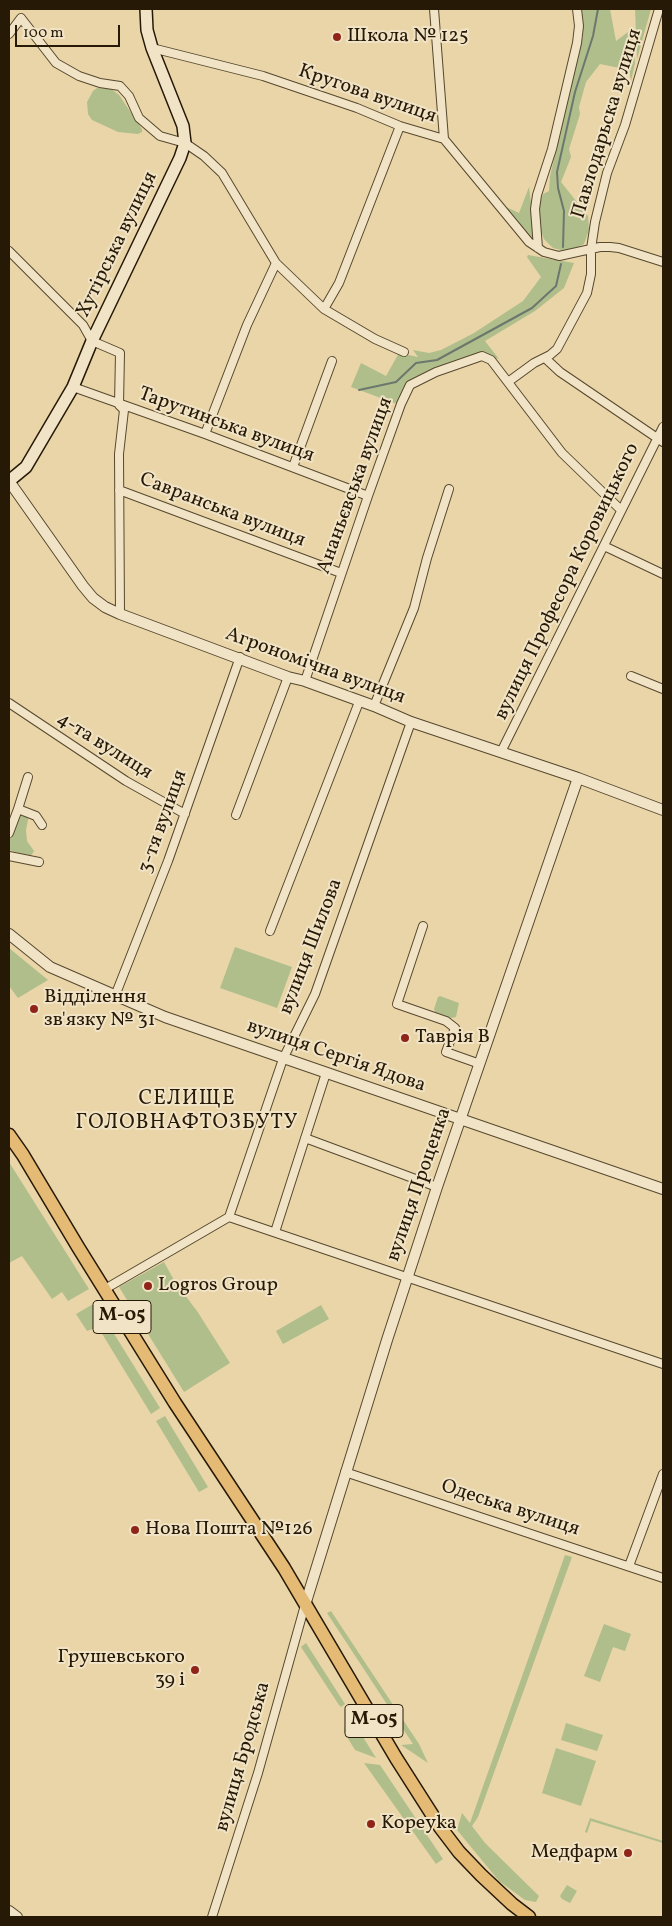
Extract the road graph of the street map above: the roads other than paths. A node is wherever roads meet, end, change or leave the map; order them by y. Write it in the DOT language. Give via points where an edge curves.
graph roads {
  1 [pos="146,9"];
  2 [pos="434,9"];
  3 [pos="577,9"];
  4 [pos="659,9"];
  5 [pos="9,34"];
  6 [pos="152,48"];
  7 [pos="400,126"];
  8 [pos="444,139"];
  9 [pos="185,143"];
  10 [pos="538,248"];
  11 [pos="592,249"];
  12 [pos="9,251"];
  13 [pos="663,262"];
  14 [pos="276,263"];
  15 [pos="324,309"];
  16 [pos="92,341"];
  17 [pos="404,352"];
  18 [pos="545,358"];
  19 [pos="332,360"];
  20 [pos="508,382"];
  21 [pos="72,387"];
  22 [pos="119,405"];
  23 [pos="663,427"];
  24 [pos="205,434"];
  25 [pos="660,441"];
  26 [pos="293,467"];
  27 [pos="9,481"];
  28 [pos="449,489"];
  29 [pos="119,490"];
  30 [pos="368,496"];
  31 [pos="621,510"];
  32 [pos="604,546"];
  33 [pos="341,573"];
  34 [pos="663,574"];
  35 [pos="120,614"];
  36 [pos="240,658"];
  37 [pos="631,676"];
  38 [pos="288,677"];
  39 [pos="305,681"];
  40 [pos="663,689"];
  41 [pos="359,702"];
  42 [pos="9,703"];
  43 [pos="374,706"];
  44 [pos="411,722"];
  45 [pos="502,752"];
  46 [pos="28,777"];
  47 [pos="578,778"];
  48 [pos="18,810"];
  49 [pos="663,810"];
  50 [pos="185,814"];
  51 [pos="236,815"];
  52 [pos="42,825"];
  53 [pos="9,833"];
  54 [pos="9,856"];
  55 [pos="40,862"];
  56 [pos="423,926"];
  57 [pos="270,931"];
  58 [pos="9,934"];
  59 [pos="115,996"];
  60 [pos="283,1058"];
  61 [pos="480,1064"];
  62 [pos="326,1073"];
  63 [pos="461,1118"];
  64 [pos="9,1135"];
  65 [pos="305,1138"];
  66 [pos="437,1186"];
  67 [pos="663,1189"];
  68 [pos="229,1217"];
  69 [pos="275,1232"];
  70 [pos="407,1277"];
  71 [pos="105,1288"];
  72 [pos="663,1364"];
  73 [pos="345,1472"];
  74 [pos="663,1474"];
  75 [pos="629,1566"];
  76 [pos="663,1578"];
  77 [pos="305,1605"];
  78 [pos="9,1911"];
  79 [pos="17,1917"];
  80 [pos="212,1917"];
  81 [pos="529,1917"];
  1 -- 6 [label="main road"];
  2 -- 8 [label="street, Кругова вулиця"];
  3 -- 10 [label="street" via="577,43 552,149 537,195"];
  4 -- 11 [label="street, Павлодарьска вулиця" via="608,174 593,231"];
  5 -- 9 [label="street" via="21,18 56,63 80,76 120,86 129,96 139,118 160,136"];
  6 -- 7 [label="street, Кругова вулиця" via="263,76"];
  6 -- 9 [label="main road" via="183,126"];
  7 -- 8 [label="street, Кругова вулиця"];
  7 -- 15 [label="street" via="339,282"];
  8 -- 10 [label="street" via="529,242"];
  9 -- 14 [label="street" via="222,174"];
  9 -- 16 [label="main road, Хутірська вулиця"];
  10 -- 11 [label="street" via="559,256"];
  11 -- 13 [label="street" via="619,248"];
  11 -- 18 [label="street, Павлодарьска вулиця" via="587,293 562,343"];
  12 -- 16 [label="street" via="84,325"];
  14 -- 15 [label="street"];
  14 -- 24 [label="street" via="247,325"];
  15 -- 17 [label="street" via="375,340"];
  16 -- 21 [label="main road, Хутірська вулиця"];
  16 -- 22 [label="street, Савранська вулиця" via="120,353"];
  18 -- 20 [label="street, Павлодарьска вулиця"];
  18 -- 25 [label="street" via="560,372"];
  19 -- 26 [label="street"];
  20 -- 30 [label="street, Ананьєвська вулиця" via="491,360 482,356 436,372 410,386"];
  20 -- 31 [label="street" via="562,453"];
  21 -- 22 [label="street, Тарутинська вулиця"];
  21 -- 27 [label="main road, Хутірська вулиця" via="26,467"];
  22 -- 24 [label="street, Тарутинська вулиця"];
  22 -- 29 [label="street, Савранська вулиця" via="124,410"];
  23 -- 25 [label="street, вулиця Професора Коровицького"];
  24 -- 26 [label="street, Тарутинська вулиця"];
  25 -- 31 [label="street, вулиця Професора Коровицького"];
  26 -- 30 [label="street, Тарутинська вулиця"];
  27 -- 35 [label="street, Агрономічна вулиця" via="82,586 99,602"];
  28 -- 43 [label="street" via="414,608"];
  29 -- 33 [label="street, Савранська вулиця"];
  29 -- 35 [label="street, Савранська вулиця"];
  30 -- 33 [label="street, Ананьєвська вулиця"];
  31 -- 32 [label="street, вулиця Професора Коровицького"];
  32 -- 34 [label="street"];
  32 -- 45 [label="street, вулиця Професора Коровицького"];
  33 -- 39 [label="street, Ананьєвська вулиця"];
  35 -- 36 [label="street, Агрономічна вулиця"];
  36 -- 38 [label="street, Агрономічна вулиця"];
  36 -- 50 [label="street, 3-тя вулиця"];
  37 -- 40 [label="street"];
  38 -- 39 [label="street, Агрономічна вулиця"];
  38 -- 51 [label="street"];
  39 -- 41 [label="street, Агрономічна вулиця"];
  41 -- 43 [label="street, Агрономічна вулиця"];
  41 -- 57 [label="street"];
  42 -- 50 [label="street, 4-та вулиця" via="126,781"];
  43 -- 44 [label="street, Агрономічна вулиця"];
  44 -- 45 [label="street, Агрономічна вулиця"];
  44 -- 60 [label="street, вулиця Шилова" via="315,994"];
  45 -- 47 [label="street, Агрономічна вулиця"];
  46 -- 48 [label="street"];
  47 -- 49 [label="street, Агрономічна вулиця"];
  47 -- 61 [label="street, вулиця Проценка"];
  48 -- 52 [label="street" via="36,816"];
  48 -- 53 [label="street"];
  50 -- 59 [label="street, 3-тя вулиця"];
  54 -- 55 [label="street"];
  56 -- 61 [label="street" via="397,1004 446,1021 455,1028 446,1052"];
  58 -- 59 [label="street, вулиця Сергія Ядова" via="50,967"];
  59 -- 60 [label="street, вулиця Сергія Ядова"];
  60 -- 62 [label="street, вулиця Сергія Ядова"];
  60 -- 68 [label="street, вулиця Шилова"];
  61 -- 63 [label="street, вулиця Проценка"];
  62 -- 63 [label="street, вулиця Сергія Ядова"];
  62 -- 65 [label="street"];
  63 -- 66 [label="street, вулиця Проценка"];
  63 -- 67 [label="street, вулиця Сергія Ядова"];
  64 -- 71 [label="main road, М-05"];
  65 -- 66 [label="street"];
  65 -- 69 [label="street"];
  66 -- 70 [label="street, вулиця Проценка"];
  68 -- 69 [label="street"];
  68 -- 71 [label="street"];
  69 -- 70 [label="street"];
  70 -- 72 [label="street"];
  70 -- 73 [label="street, вулиця Проценка"];
  71 -- 77 [label="main road, М-05"];
  73 -- 75 [label="street, Одеська вулиця"];
  73 -- 77 [label="street, вулиця Проценка"];
  74 -- 75 [label="street"];
  75 -- 76 [label="street, Одеська вулиця"];
  77 -- 80 [label="street, вулиця Бродська" via="258,1773"];
  77 -- 81 [label="main road, М-05" via="449,1840 494,1888"];
  78 -- 79 [label="street"];
}
